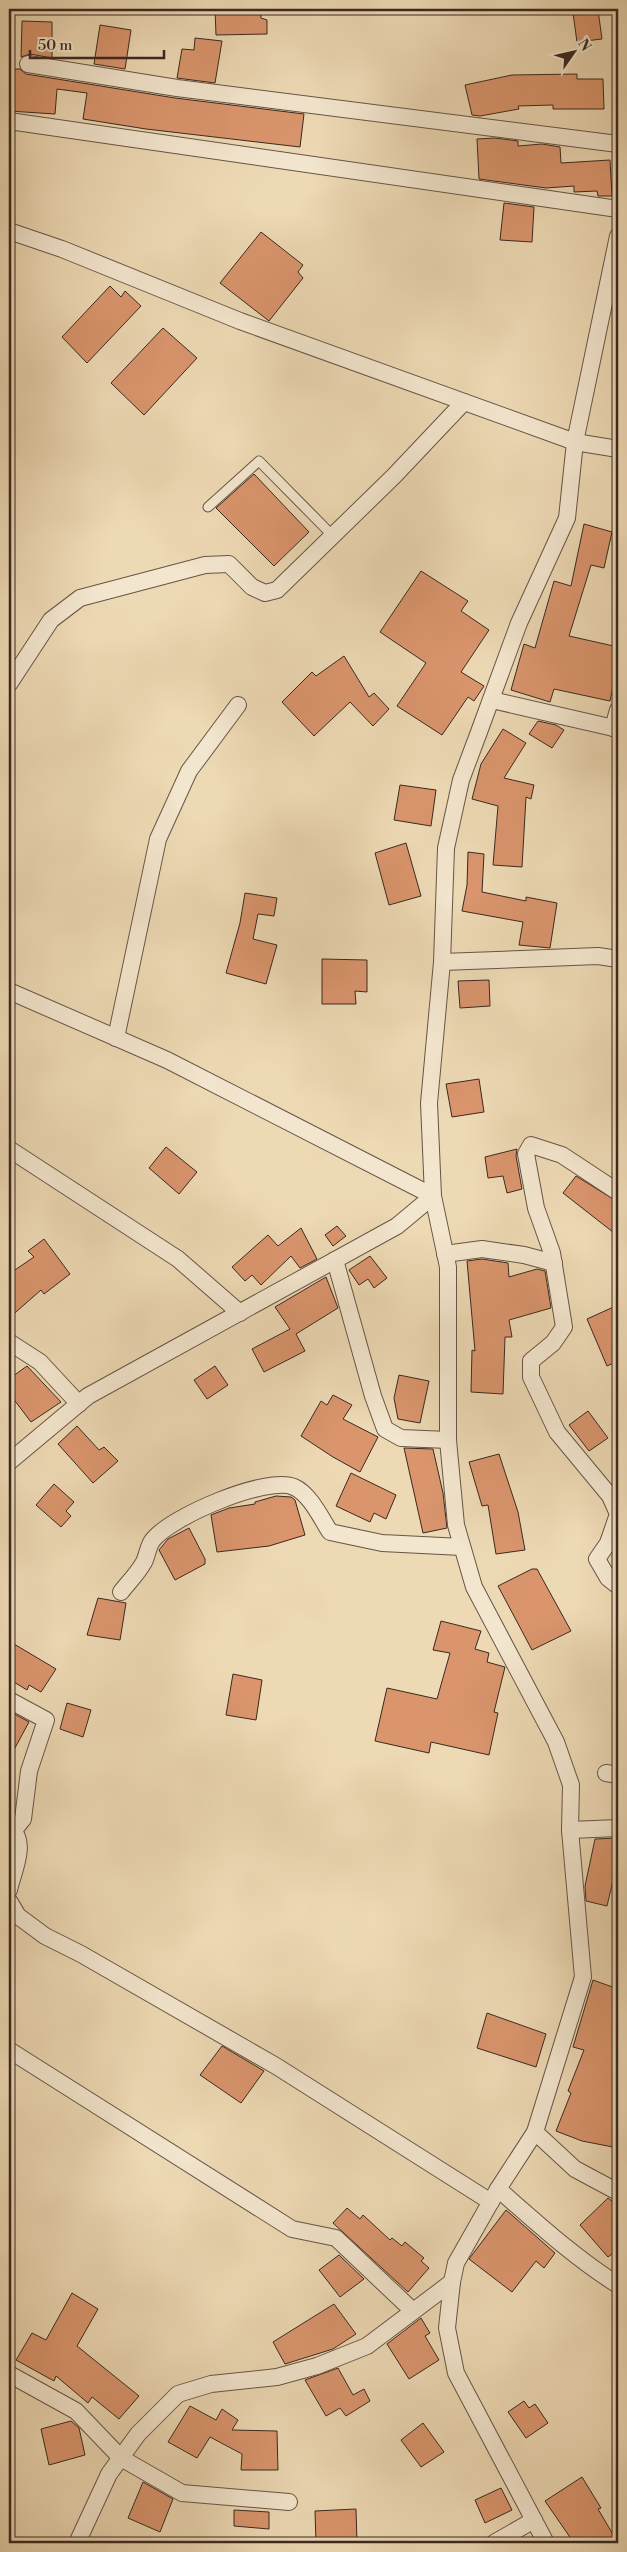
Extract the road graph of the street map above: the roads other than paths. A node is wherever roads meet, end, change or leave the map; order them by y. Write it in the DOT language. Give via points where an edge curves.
graph roads {
  1 [pos="28,64"];
  2 [pos="9,121"];
  3 [pos="618,144"];
  4 [pos="618,209"];
  5 [pos="9,231"];
  6 [pos="618,236"];
  7 [pos="464,402"];
  8 [pos="575,442"];
  9 [pos="618,449"];
  10 [pos="208,507"];
  11 [pos="333,536"];
  12 [pos="9,684"];
  13 [pos="492,700"];
  14 [pos="238,704"];
  15 [pos="618,710"];
  16 [pos="616,728"];
  17 [pos="618,959"];
  18 [pos="442,962"];
  19 [pos="9,991"];
  20 [pos="116,1038"];
  21 [pos="9,1149"];
  22 [pos="618,1192"];
  23 [pos="433,1196"];
  24 [pos="445,1254"];
  25 [pos="335,1260"];
  26 [pos="554,1263"];
  27 [pos="240,1313"];
  28 [pos="9,1342"];
  29 [pos="79,1404"];
  30 [pos="448,1440"];
  31 [pos="9,1462"];
  32 [pos="462,1547"];
  33 [pos="618,1586"];
  34 [pos="121,1592"];
  35 [pos="9,1700"];
  36 [pos="618,1828"];
  37 [pos="11,1829"];
  38 [pos="570,1830"];
  39 [pos="9,1890"];
  40 [pos="9,1900"];
  41 [pos="9,2050"];
  42 [pos="535,2132"];
  43 [pos="618,2192"];
  44 [pos="495,2196"];
  45 [pos="452,2282"];
  46 [pos="618,2285"];
  47 [pos="413,2310"];
  48 [pos="9,2374"];
  49 [pos="121,2458"];
  50 [pos="289,2502"];
  51 [pos="534,2520"];
  52 [pos="77,2543"];
  53 [pos="494,2543"];
  54 [pos="546,2543"];
  1 -- 3 [label="street" via="177,88"];
  2 -- 4 [label="street"];
  5 -- 7 [label="street" via="240,321"];
  6 -- 8 [label="street"];
  7 -- 8 [label="street"];
  7 -- 11 [label="street"];
  8 -- 9 [label="street"];
  8 -- 13 [label="street" via="567,518 519,623"];
  10 -- 11 [label="lane" via="259,461"];
  11 -- 12 [label="street" via="277,590 265,593 252,587 229,564 205,565 80,598 51,620"];
  13 -- 16 [label="street"];
  13 -- 18 [label="street" via="462,780 446,848"];
  14 -- 20 [label="street" via="189,771 158,839"];
  15 -- 16 [label="street"];
  17 -- 18 [label="street" via="598,956"];
  18 -- 23 [label="street" via="429,1103"];
  19 -- 20 [label="street"];
  20 -- 23 [label="street" via="167,1060"];
  21 -- 27 [label="street" via="178,1259"];
  22 -- 26 [label="street" via="562,1155 531,1145 526,1154 534,1199"];
  23 -- 24 [label="street"];
  23 -- 25 [label="street" via="397,1226"];
  24 -- 26 [label="street" via="482,1249"];
  24 -- 30 [label="street" via="448,1266"];
  25 -- 27 [label="street"];
  25 -- 30 [label="street" via="385,1429 401,1438"];
  26 -- 33 [label="street" via="564,1326 553,1343 531,1361 530,1377 556,1432 610,1496 618,1514 608,1543 597,1559 608,1578"];
  27 -- 29 [label="street" via="88,1396"];
  28 -- 29 [label="street" via="40,1362"];
  29 -- 31 [label="street"];
  30 -- 32 [label="street" via="456,1525"];
  32 -- 34 [label="street" via="382,1543 330,1532 310,1501 294,1487 277,1485 218,1500 184,1516 152,1541 144,1563"];
  32 -- 38 [label="street" via="474,1587 556,1742 571,1785"];
  35 -- 37 [label="street" via="46,1720 29,1771 23,1819"];
  36 -- 38 [label="street"];
  37 -- 39 [label="street" via="20,1844"];
  38 -- 42 [label="street" via="583,1977"];
  40 -- 44 [label="street" via="18,1916 45,1936 276,2066"];
  41 -- 47 [label="street" via="292,2229 336,2238"];
  42 -- 43 [label="street" via="575,2169"];
  42 -- 44 [label="street"];
  44 -- 45 [label="street" via="456,2263"];
  44 -- 46 [label="street"];
  45 -- 47 [label="street"];
  45 -- 51 [label="street" via="447,2328 456,2372"];
  47 -- 49 [label="street" via="367,2346 317,2366 277,2377 211,2384 178,2394 138,2434"];
  48 -- 49 [label="street" via="76,2411"];
  49 -- 50 [label="street" via="182,2493"];
  49 -- 52 [label="street" via="109,2474"];
  51 -- 53 [label="street"];
  51 -- 54 [label="street"];
}
